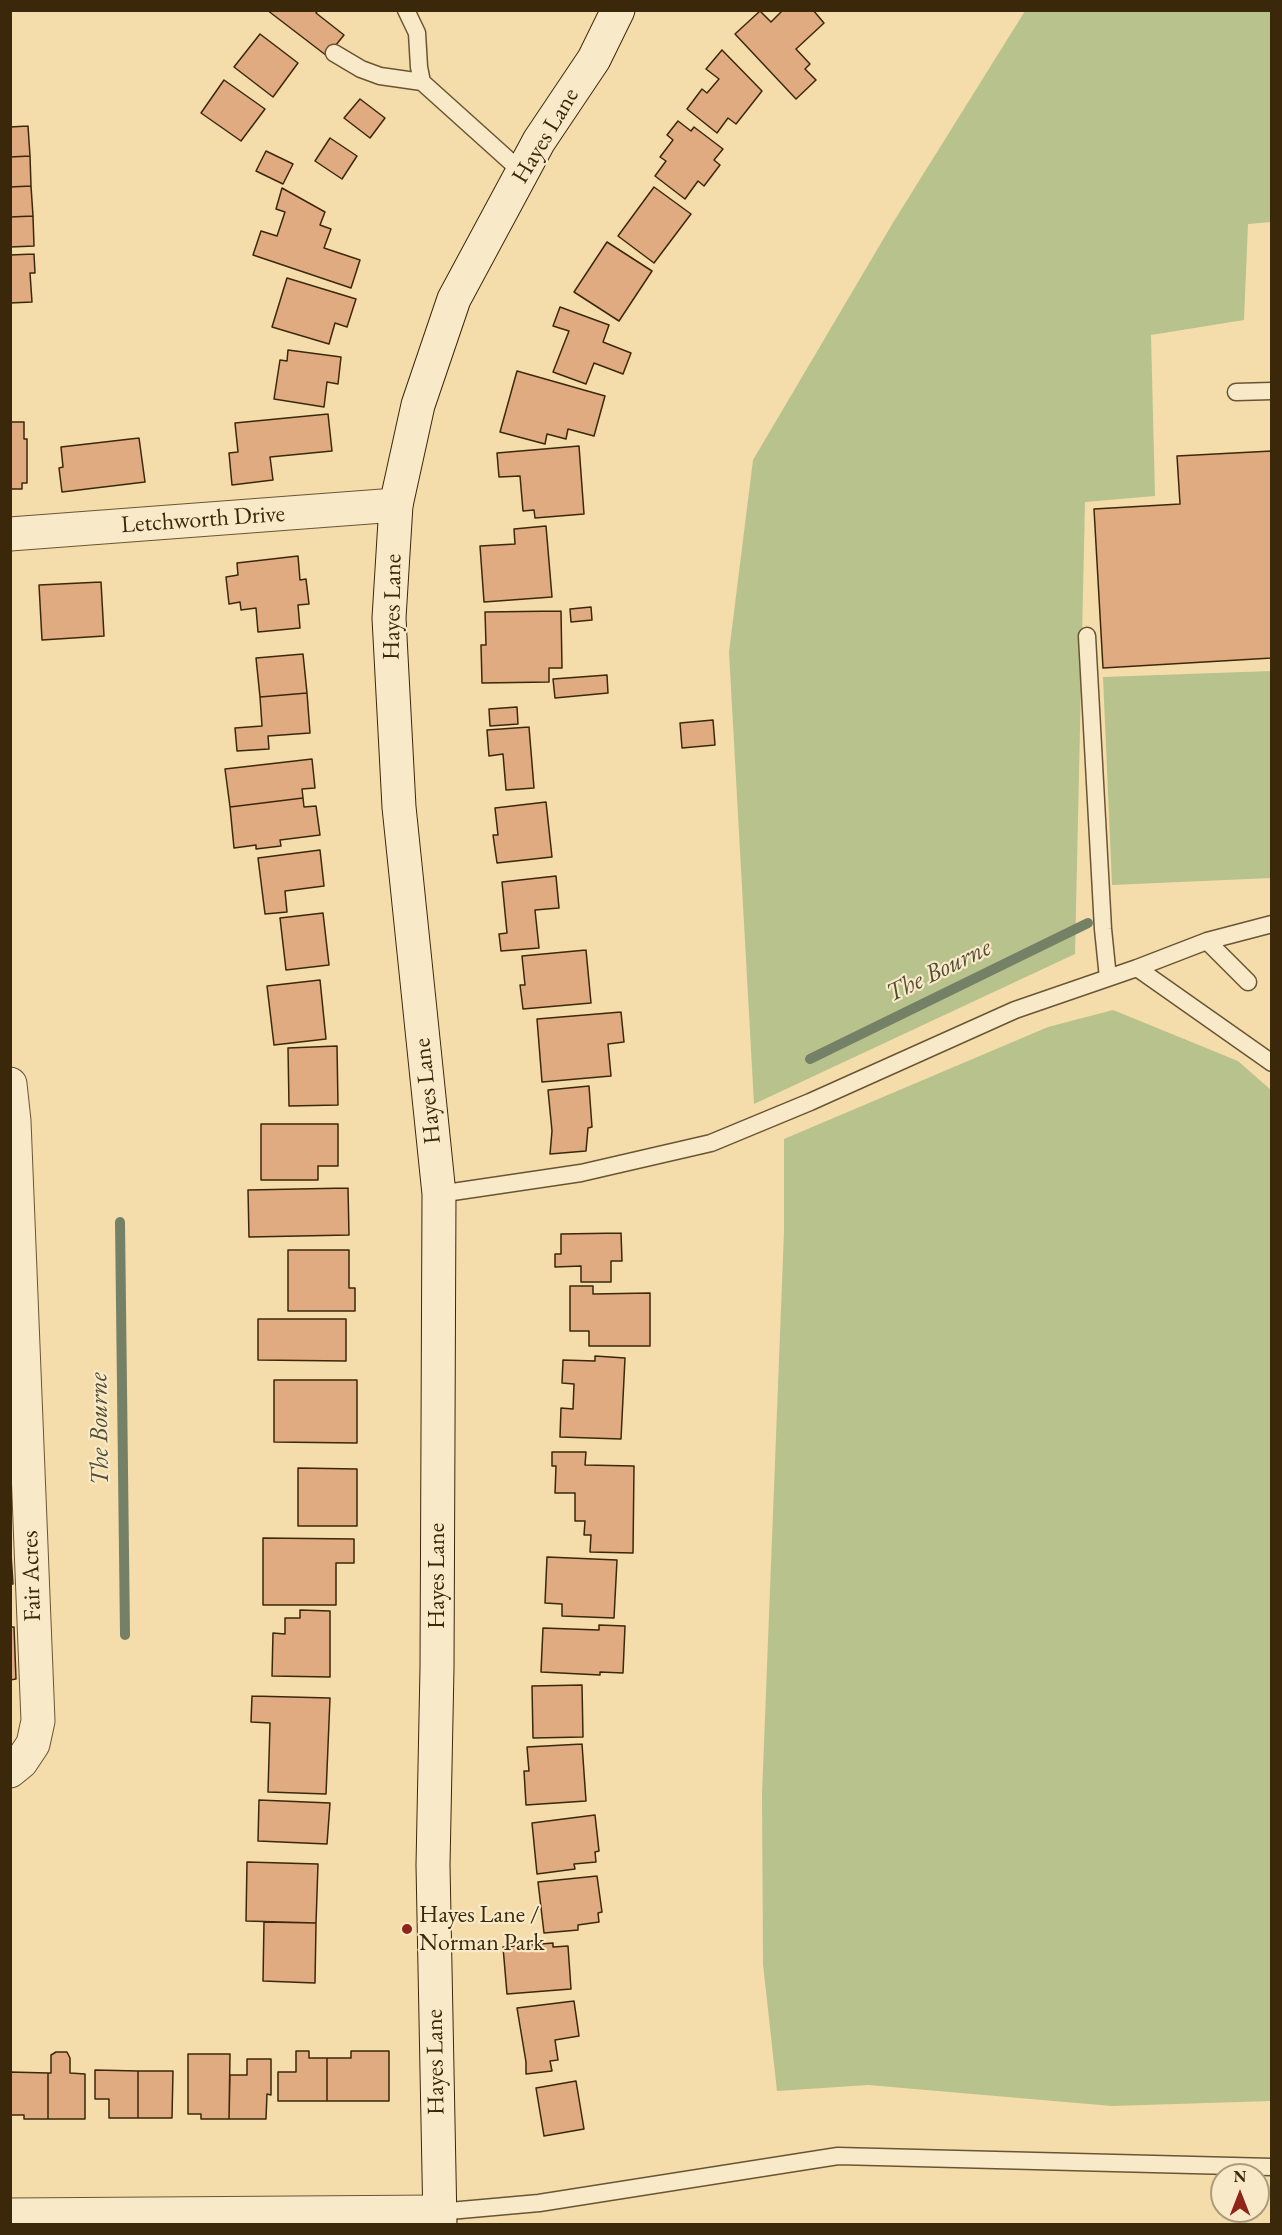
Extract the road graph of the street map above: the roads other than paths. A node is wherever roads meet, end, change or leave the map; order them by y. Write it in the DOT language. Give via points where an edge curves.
graph roads {
  1 [pos="406,10"];
  2 [pos="618,10"];
  3 [pos="334,53"];
  4 [pos="422,82"];
  5 [pos="522,172"];
  6 [pos="1272,391"];
  7 [pos="1236,392"];
  8 [pos="396,505"];
  9 [pos="10,534"];
  10 [pos="1087,636"];
  11 [pos="1272,924"];
  12 [pos="1207,941"];
  13 [pos="1137,968"];
  14 [pos="1108,978"];
  15 [pos="1248,982"];
  16 [pos="1272,1063"];
  17 [pos="10,1084"];
  18 [pos="439,1194"];
  19 [pos="10,1771"];
  20 [pos="1272,2167"];
  21 [pos="10,2215"];
  22 [pos="439,2218"];
  1 -- 4 [label="lane" via="417,33"];
  2 -- 5 [label="main road, Hayes Lane" via="594,59"];
  3 -- 4 [label="lane" via="380,76"];
  4 -- 5 [label="lane"];
  5 -- 8 [label="main road, Hayes Lane" via="454,298 418,405"];
  6 -- 7 [label="lane"];
  8 -- 9 [label="main road, Letchworth Drive"];
  8 -- 18 [label="main road, Hayes Lane" via="389,618 399,807"];
  10 -- 14 [label="lane"];
  11 -- 12 [label="lane"];
  12 -- 13 [label="lane"];
  12 -- 15 [label="lane"];
  13 -- 14 [label="lane"];
  13 -- 16 [label="lane"];
  14 -- 18 [label="lane" via="1016,1010 711,1143 580,1173"];
  17 -- 19 [label="main road, Fair Acres" via="38,1721 33,1744"];
  18 -- 22 [label="main road, Hayes Lane" via="433,1865"];
  20 -- 22 [label="lane" via="838,2156"];
  21 -- 22 [label="main road"];
}
